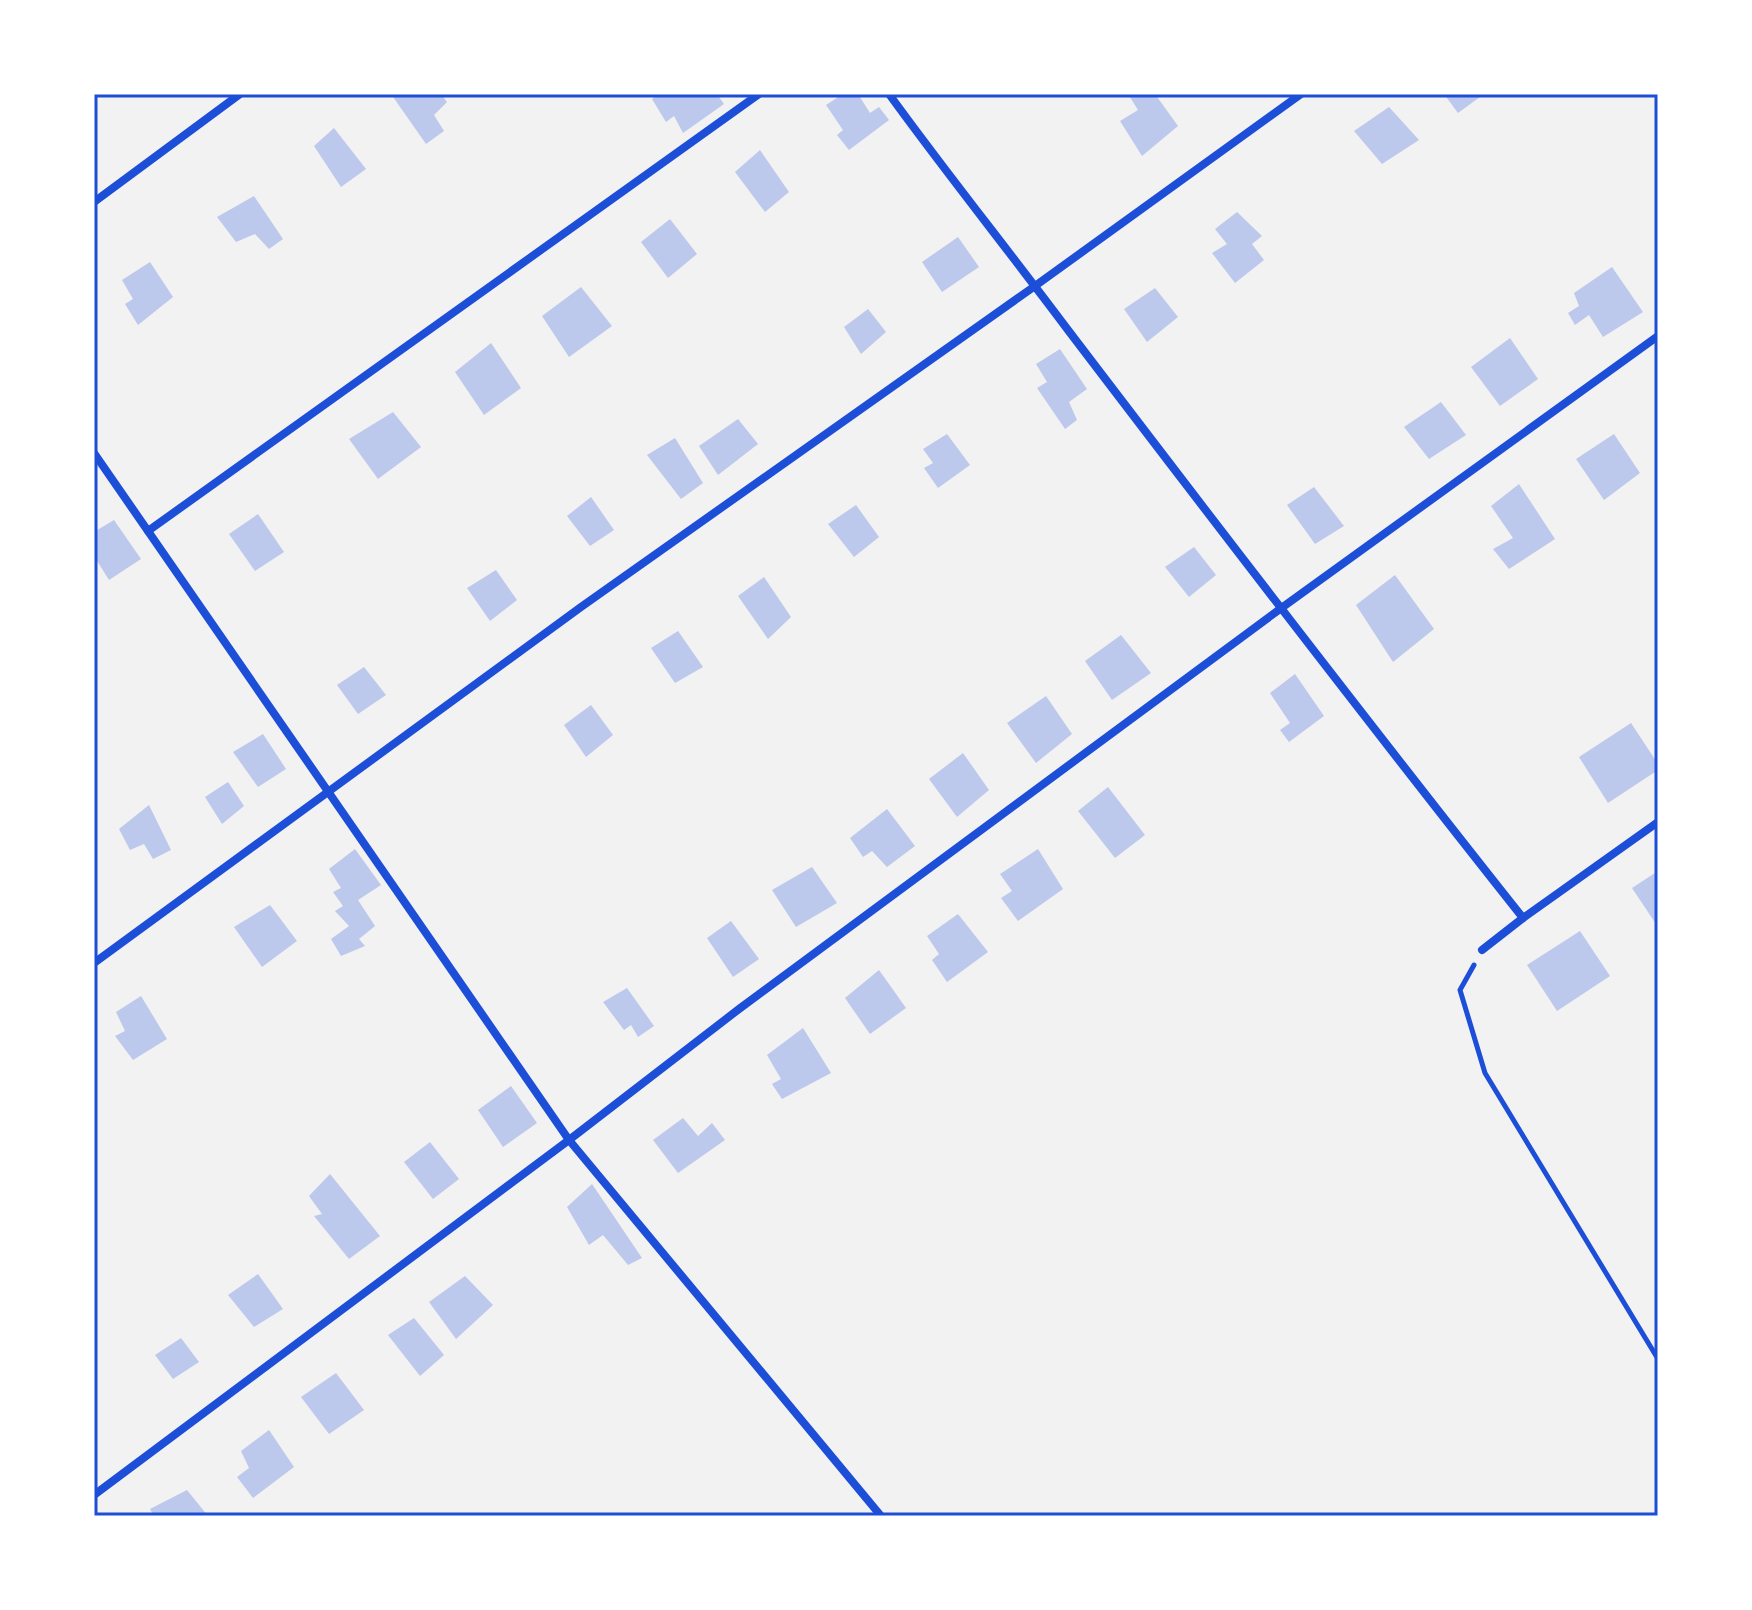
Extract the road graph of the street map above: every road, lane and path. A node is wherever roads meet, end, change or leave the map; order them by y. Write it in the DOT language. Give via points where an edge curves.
graph roads {
  1 [pos="240,94"];
  2 [pos="759,94"];
  3 [pos="889,94"];
  4 [pos="1301,94"];
  5 [pos="94,202"];
  6 [pos="1035,286"];
  7 [pos="1658,336"];
  8 [pos="94,453"];
  9 [pos="148,531"];
  10 [pos="1280,609"];
  11 [pos="328,792"];
  12 [pos="1658,822"];
  13 [pos="1523,918"];
  14 [pos="1482,950"];
  15 [pos="94,963"];
  16 [pos="569,1140"];
  17 [pos="1658,1359"];
  18 [pos="94,1495"];
  19 [pos="881,1516"];
  1 -- 5 [label="street"];
  2 -- 9 [label="street"];
  3 -- 6 [label="street"];
  4 -- 6 [label="street"];
  6 -- 10 [label="street"];
  6 -- 11 [label="street"];
  7 -- 10 [label="street"];
  8 -- 9 [label="street"];
  9 -- 11 [label="street"];
  10 -- 13 [label="street"];
  10 -- 16 [label="street"];
  11 -- 15 [label="street"];
  11 -- 16 [label="street"];
  12 -- 13 [label="street"];
  13 -- 14 [label="street"];
  14 -- 17 [label="path" via="1460,990 1485,1073"];
  16 -- 18 [label="street"];
  16 -- 19 [label="street"];
}
